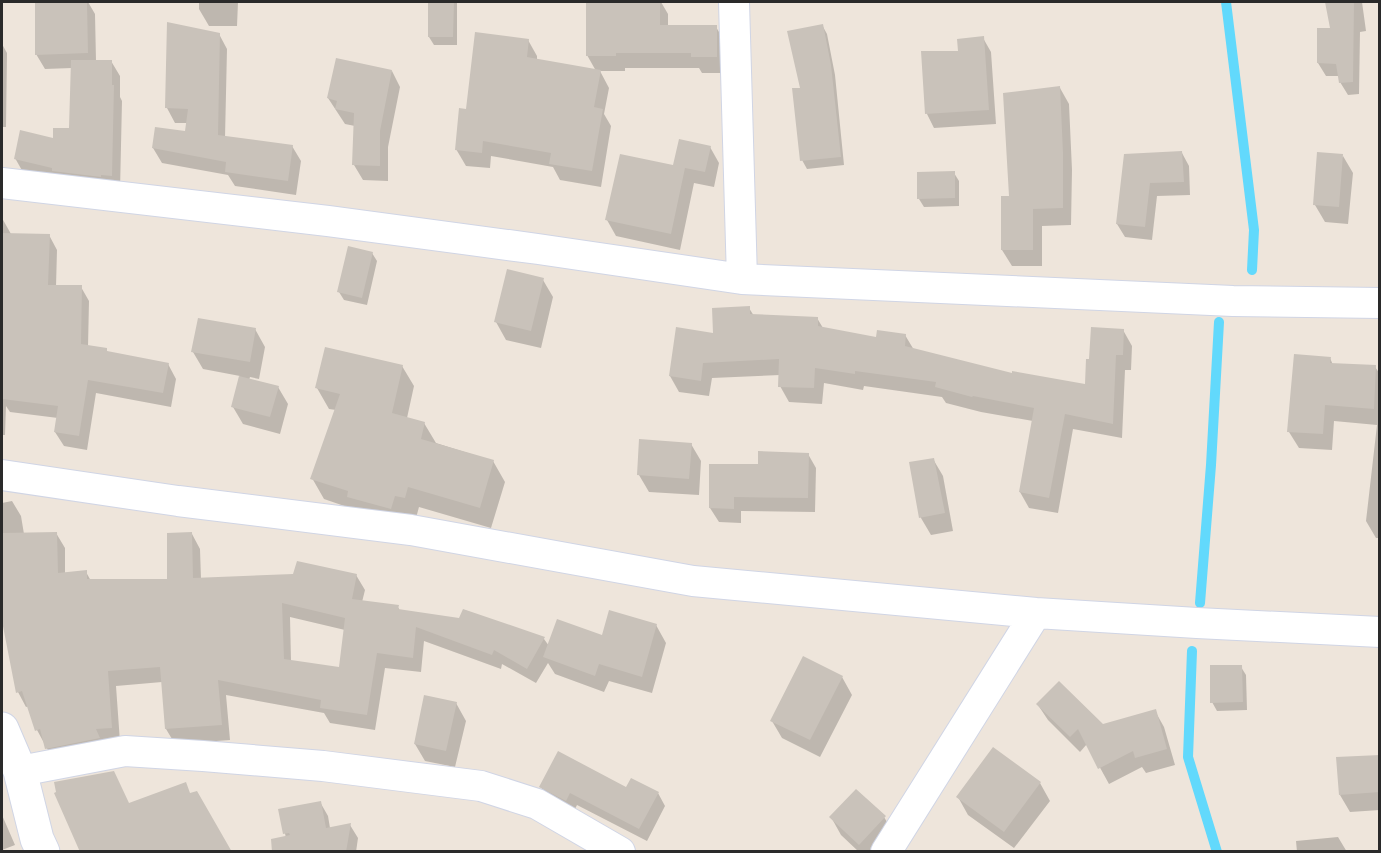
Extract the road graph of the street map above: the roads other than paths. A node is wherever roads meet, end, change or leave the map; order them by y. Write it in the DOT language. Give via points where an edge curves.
graph roads {
  1 [pos="734,2"];
  2 [pos="2,183"];
  3 [pos="742,279"];
  4 [pos="1380,303"];
  5 [pos="2,475"];
  6 [pos="1036,613"];
  7 [pos="1380,632"];
  8 [pos="2,729"];
  9 [pos="20,771"];
  10 [pos="47,847"];
  11 [pos="620,852"];
  12 [pos="886,852"];
  1 -- 3 [label="street"];
  2 -- 3 [label="street" via="363,226"];
  3 -- 4 [label="street" via="1233,302"];
  5 -- 6 [label="street" via="411,530 693,581"];
  6 -- 7 [label="street"];
  6 -- 12 [label="street"];
  8 -- 9 [label="street"];
  9 -- 10 [label="street"];
  9 -- 11 [label="street" via="125,751 323,766 481,786 537,804"];
}
